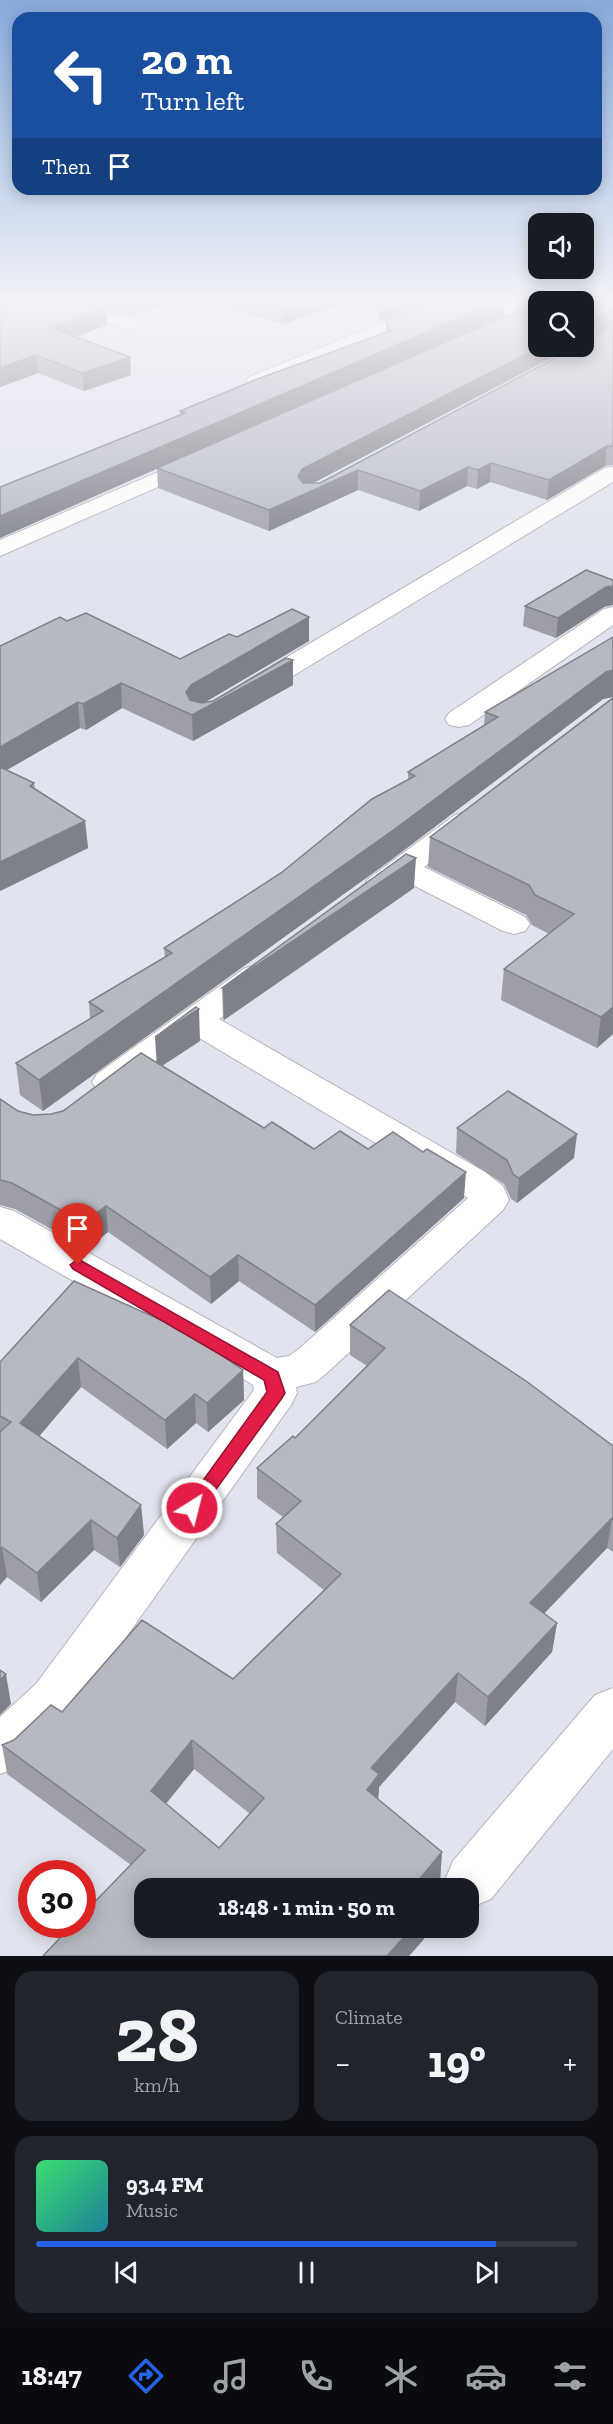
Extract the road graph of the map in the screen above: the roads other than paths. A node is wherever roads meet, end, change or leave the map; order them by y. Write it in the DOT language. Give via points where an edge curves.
graph roads {
  1 [pos="215,453"];
  2 [pos="613,473"];
  3 [pos="0,549"];
  4 [pos="613,614"];
  5 [pos="234,699"];
  6 [pos="459,719"];
  7 [pos="485,805"];
  8 [pos="403,868"];
  9 [pos="356,903"];
  10 [pos="514,924"];
  11 [pos="280,958"];
  12 [pos="195,1020"];
  13 [pos="90,1097"];
  14 [pos="0,1221"];
  15 [pos="272,1376"];
  16 [pos="613,1711"];
  17 [pos="0,1750"];
  18 [pos="474,1878"];
  1 -- 3 [label="street"];
  2 -- 5 [label="street"];
  4 -- 6 [label="street"];
  7 -- 8 [label="street"];
  8 -- 9 [label="street"];
  8 -- 10 [label="street"];
  11 -- 12 [label="street"];
  12 -- 13 [label="street"];
  12 -- 15 [label="street" via="490,1195 490,1200 315,1359 301,1370"];
  14 -- 15 [label="street"];
  15 -- 17 [label="street" via="276,1393 53,1700"];
  16 -- 18 [label="street"];
}
